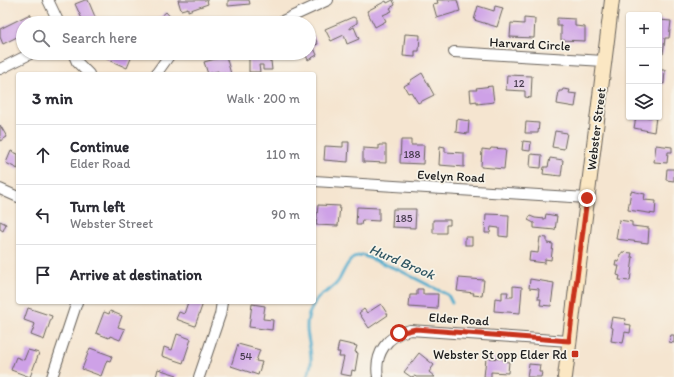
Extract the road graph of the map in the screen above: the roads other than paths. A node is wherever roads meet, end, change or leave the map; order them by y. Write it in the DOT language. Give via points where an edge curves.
graph roads {
  1 [pos="48,0"];
  2 [pos="328,0"];
  3 [pos="612,0"];
  4 [pos="56,16"];
  5 [pos="293,16"];
  6 [pos="454,52"];
  7 [pos="18,60"];
  8 [pos="76,60"];
  9 [pos="166,60"];
  10 [pos="604,61"];
  11 [pos="0,69"];
  12 [pos="87,72"];
  13 [pos="157,72"];
  14 [pos="316,181"];
  15 [pos="0,189"];
  16 [pos="16,196"];
  17 [pos="587,198"];
  18 [pos="76,304"];
  19 [pos="222,304"];
  20 [pos="569,341"];
  21 [pos="52,377"];
  22 [pos="199,377"];
  23 [pos="378,377"];
  24 [pos="565,377"];
  1 -- 4 [label="street"];
  2 -- 5 [label="street"];
  3 -- 10 [label="street, Webster Street"];
  6 -- 10 [label="street, Harvard Circle"];
  7 -- 11 [label="street"];
  8 -- 12 [label="street"];
  9 -- 13 [label="street"];
  10 -- 17 [label="street, Webster Street"];
  14 -- 17 [label="street, Evelyn Road"];
  15 -- 16 [label="street"];
  17 -- 20 [label="street, Webster Street"];
  18 -- 21 [label="street"];
  19 -- 22 [label="street"];
  20 -- 23 [label="street, Elder Road" via="410,330 393,336 385,344 379,355"];
  20 -- 24 [label="street, Webster Street"];
}
